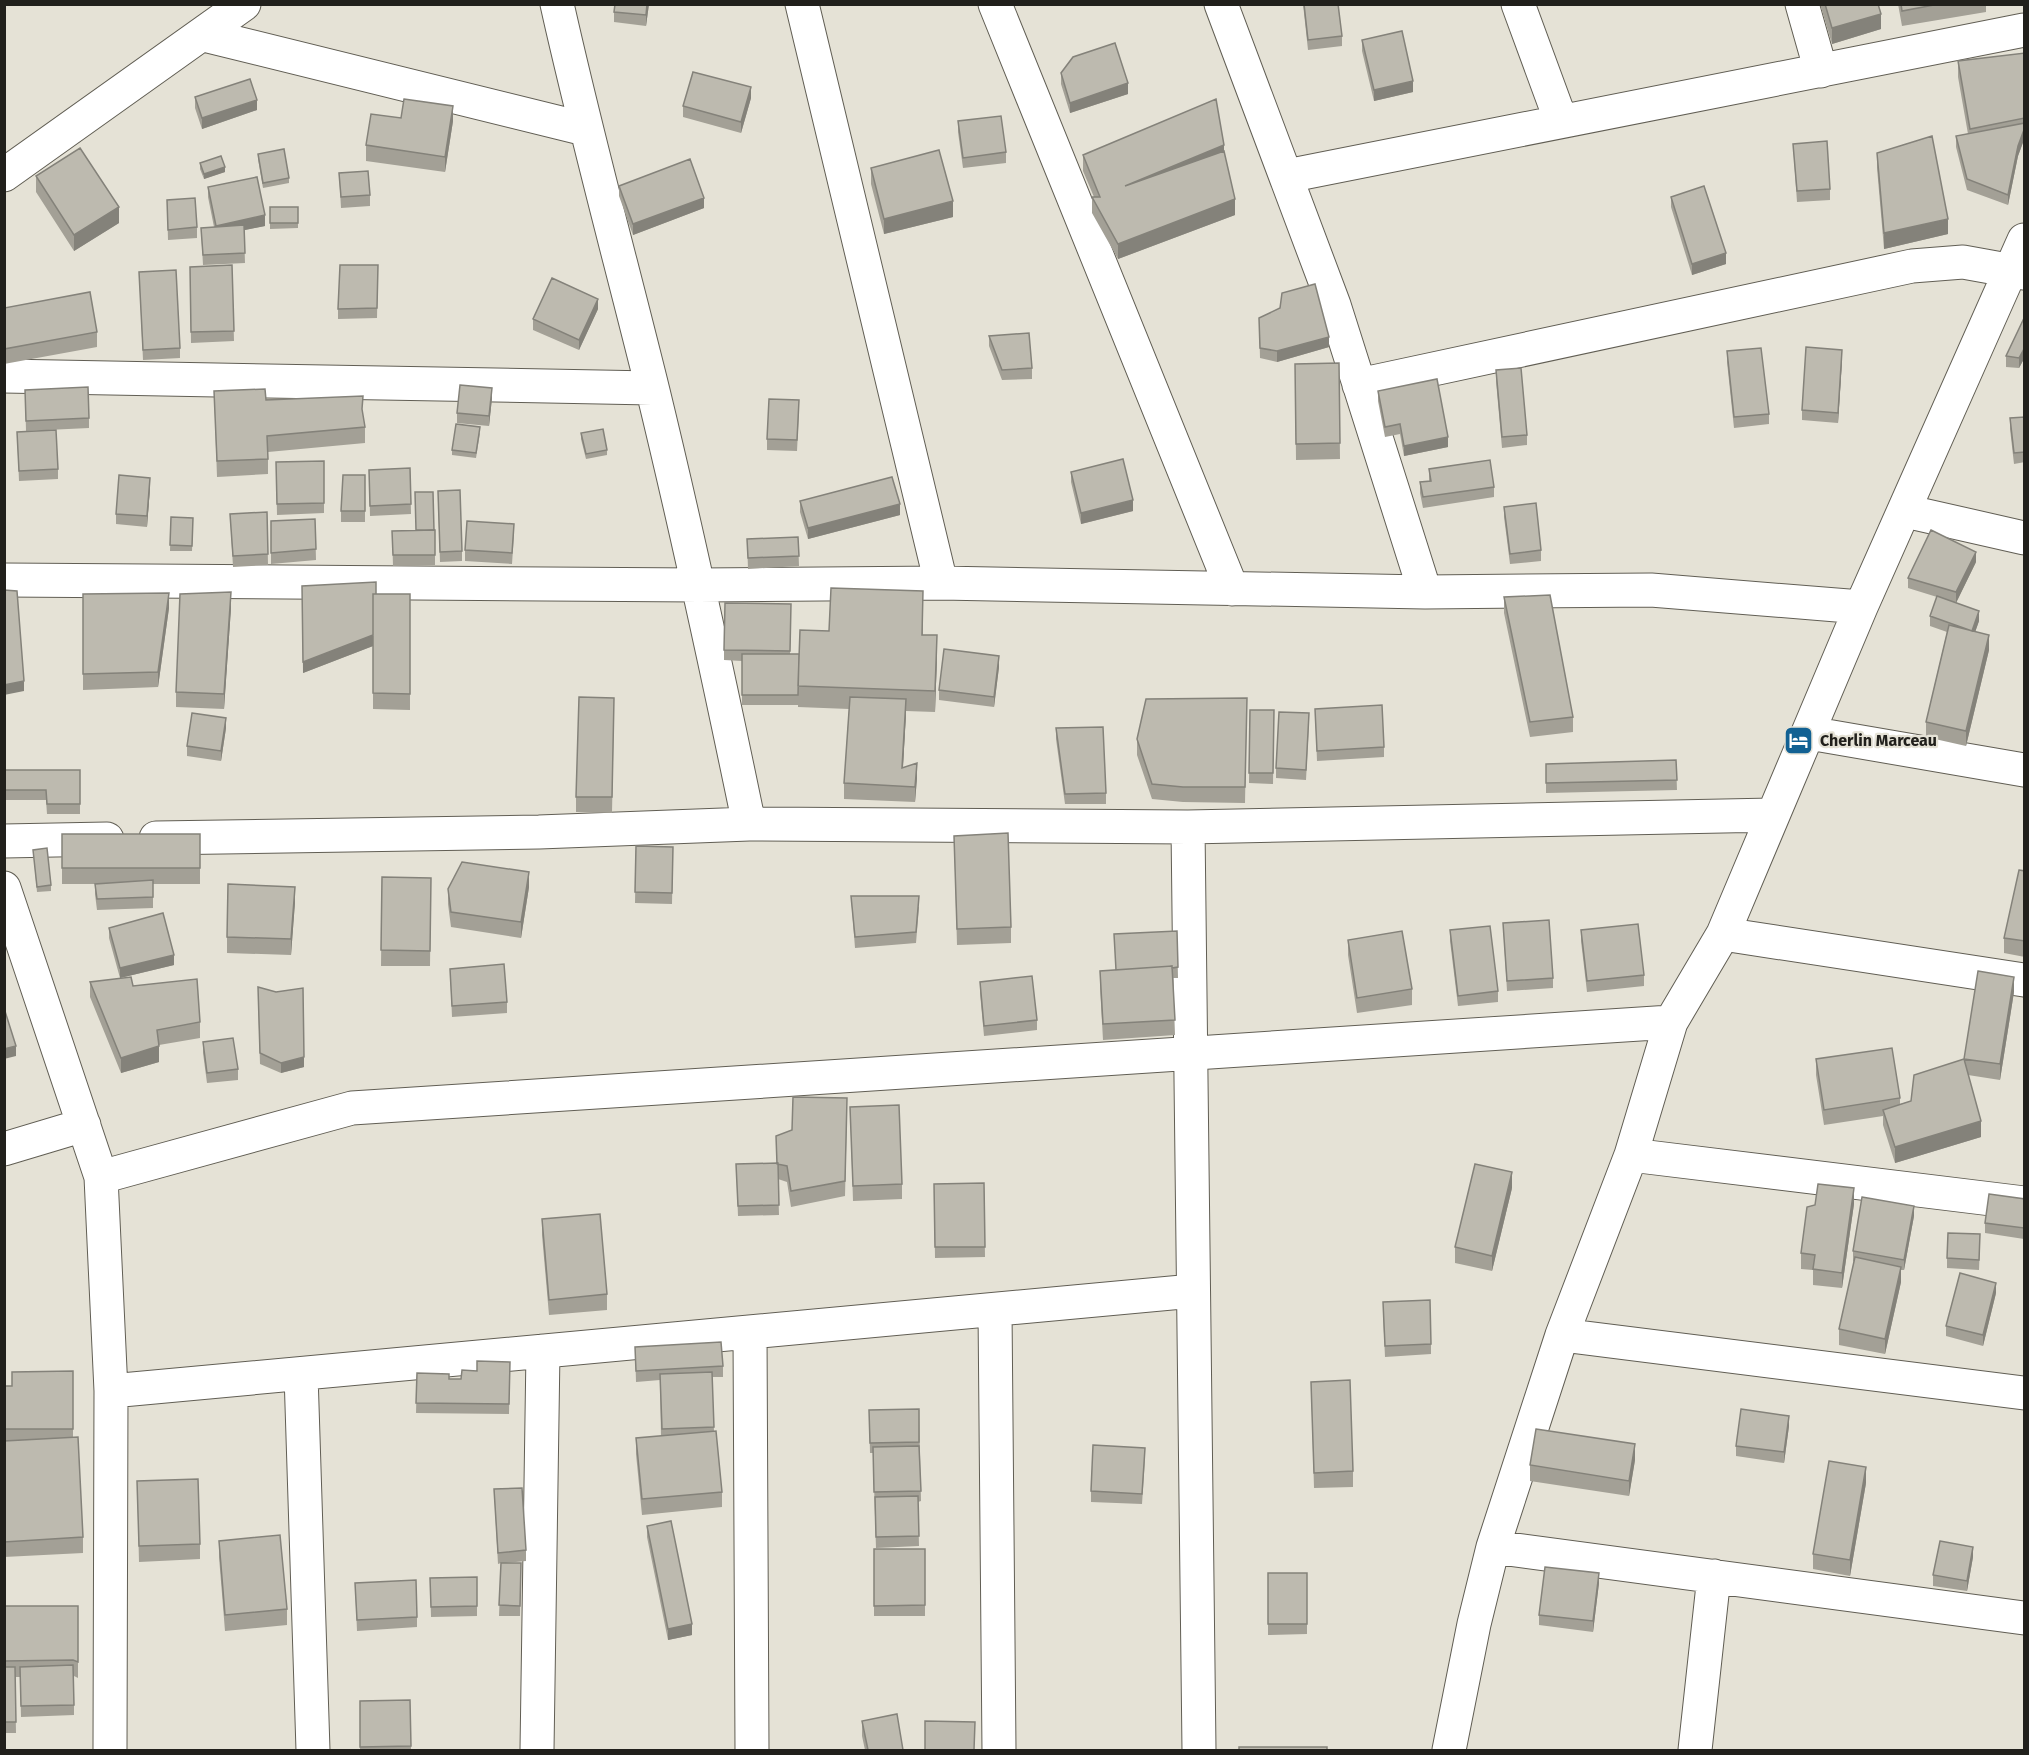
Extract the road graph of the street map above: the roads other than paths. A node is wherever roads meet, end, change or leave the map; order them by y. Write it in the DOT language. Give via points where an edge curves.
graph roads {
  1 [pos="244,4"];
  2 [pos="556,4"];
  3 [pos="802,4"];
  4 [pos="995,4"];
  5 [pos="1221,4"];
  6 [pos="1518,4"];
  7 [pos="1802,4"];
  8 [pos="2025,30"];
  9 [pos="204,35"];
  10 [pos="1821,70"];
  11 [pos="1561,122"];
  12 [pos="585,129"];
  13 [pos="4,175"];
  14 [pos="1287,176"];
  15 [pos="2025,240"];
  16 [pos="2018,271"];
  17 [pos="4,376"];
  18 [pos="1359,385"];
  19 [pos="652,388"];
  20 [pos="1905,511"];
  21 [pos="2025,538"];
  22 [pos="4,580"];
  23 [pos="940,583"];
  24 [pos="699,585"];
  25 [pos="1232,589"];
  26 [pos="1425,592"];
  27 [pos="1861,607"];
  28 [pos="1809,733"];
  29 [pos="2025,770"];
  30 [pos="1773,815"];
  31 [pos="749,824"];
  32 [pos="1188,827"];
  33 [pos="4,841"];
  34 [pos="4,888"];
  35 [pos="1723,934"];
  36 [pos="2025,980"];
  37 [pos="1671,1022"];
  38 [pos="1190,1054"];
  39 [pos="84,1125"];
  40 [pos="4,1149"];
  41 [pos="1631,1155"];
  42 [pos="101,1177"];
  43 [pos="2025,1203"];
  44 [pos="1193,1291"];
  45 [pos="995,1310"];
  46 [pos="750,1332"];
  47 [pos="1562,1335"];
  48 [pos="543,1351"];
  49 [pos="301,1374"];
  50 [pos="111,1391"];
  51 [pos="2025,1393"];
  52 [pos="1493,1546"];
  53 [pos="1714,1576"];
  54 [pos="2025,1618"];
  55 [pos="110,1750"];
  56 [pos="313,1750"];
  57 [pos="537,1750"];
  58 [pos="752,1750"];
  59 [pos="999,1750"];
  60 [pos="1199,1750"];
  61 [pos="1449,1750"];
  62 [pos="1695,1750"];
  1 -- 9 [label="street"];
  2 -- 12 [label="street"];
  3 -- 23 [label="street"];
  4 -- 25 [label="street"];
  5 -- 14 [label="street"];
  6 -- 11 [label="street"];
  7 -- 10 [label="street"];
  8 -- 10 [label="street"];
  9 -- 12 [label="street"];
  9 -- 13 [label="street"];
  10 -- 11 [label="street"];
  11 -- 14 [label="street"];
  12 -- 19 [label="street"];
  14 -- 18 [label="street"];
  15 -- 16 [label="street"];
  16 -- 18 [label="street" via="1963,262 1912,266"];
  16 -- 20 [label="street"];
  17 -- 19 [label="street"];
  18 -- 26 [label="street"];
  19 -- 24 [label="street"];
  20 -- 21 [label="street"];
  20 -- 27 [label="street"];
  22 -- 24 [label="street"];
  23 -- 24 [label="street"];
  23 -- 25 [label="street"];
  24 -- 31 [label="street"];
  25 -- 26 [label="street"];
  26 -- 27 [label="street" via="1651,590"];
  27 -- 28 [label="street"];
  28 -- 29 [label="street"];
  28 -- 30 [label="street"];
  30 -- 32 [label="street"];
  30 -- 35 [label="street"];
  31 -- 32 [label="street"];
  31 -- 33 [label="street" via="539,832"];
  32 -- 38 [label="street"];
  34 -- 39 [label="street"];
  35 -- 36 [label="street"];
  35 -- 37 [label="street"];
  37 -- 38 [label="street"];
  37 -- 41 [label="street"];
  38 -- 42 [label="street" via="352,1108"];
  38 -- 44 [label="street"];
  39 -- 40 [label="street"];
  39 -- 42 [label="street"];
  41 -- 43 [label="street"];
  41 -- 47 [label="street"];
  42 -- 50 [label="street"];
  44 -- 45 [label="street"];
  44 -- 60 [label="street"];
  45 -- 46 [label="street"];
  45 -- 59 [label="street"];
  46 -- 48 [label="street"];
  46 -- 58 [label="street"];
  47 -- 51 [label="street"];
  47 -- 52 [label="street"];
  48 -- 49 [label="street"];
  48 -- 57 [label="street"];
  49 -- 50 [label="street"];
  49 -- 56 [label="street"];
  50 -- 55 [label="street"];
  52 -- 53 [label="street"];
  52 -- 61 [label="street"];
  53 -- 54 [label="street"];
  53 -- 62 [label="street"];
}
